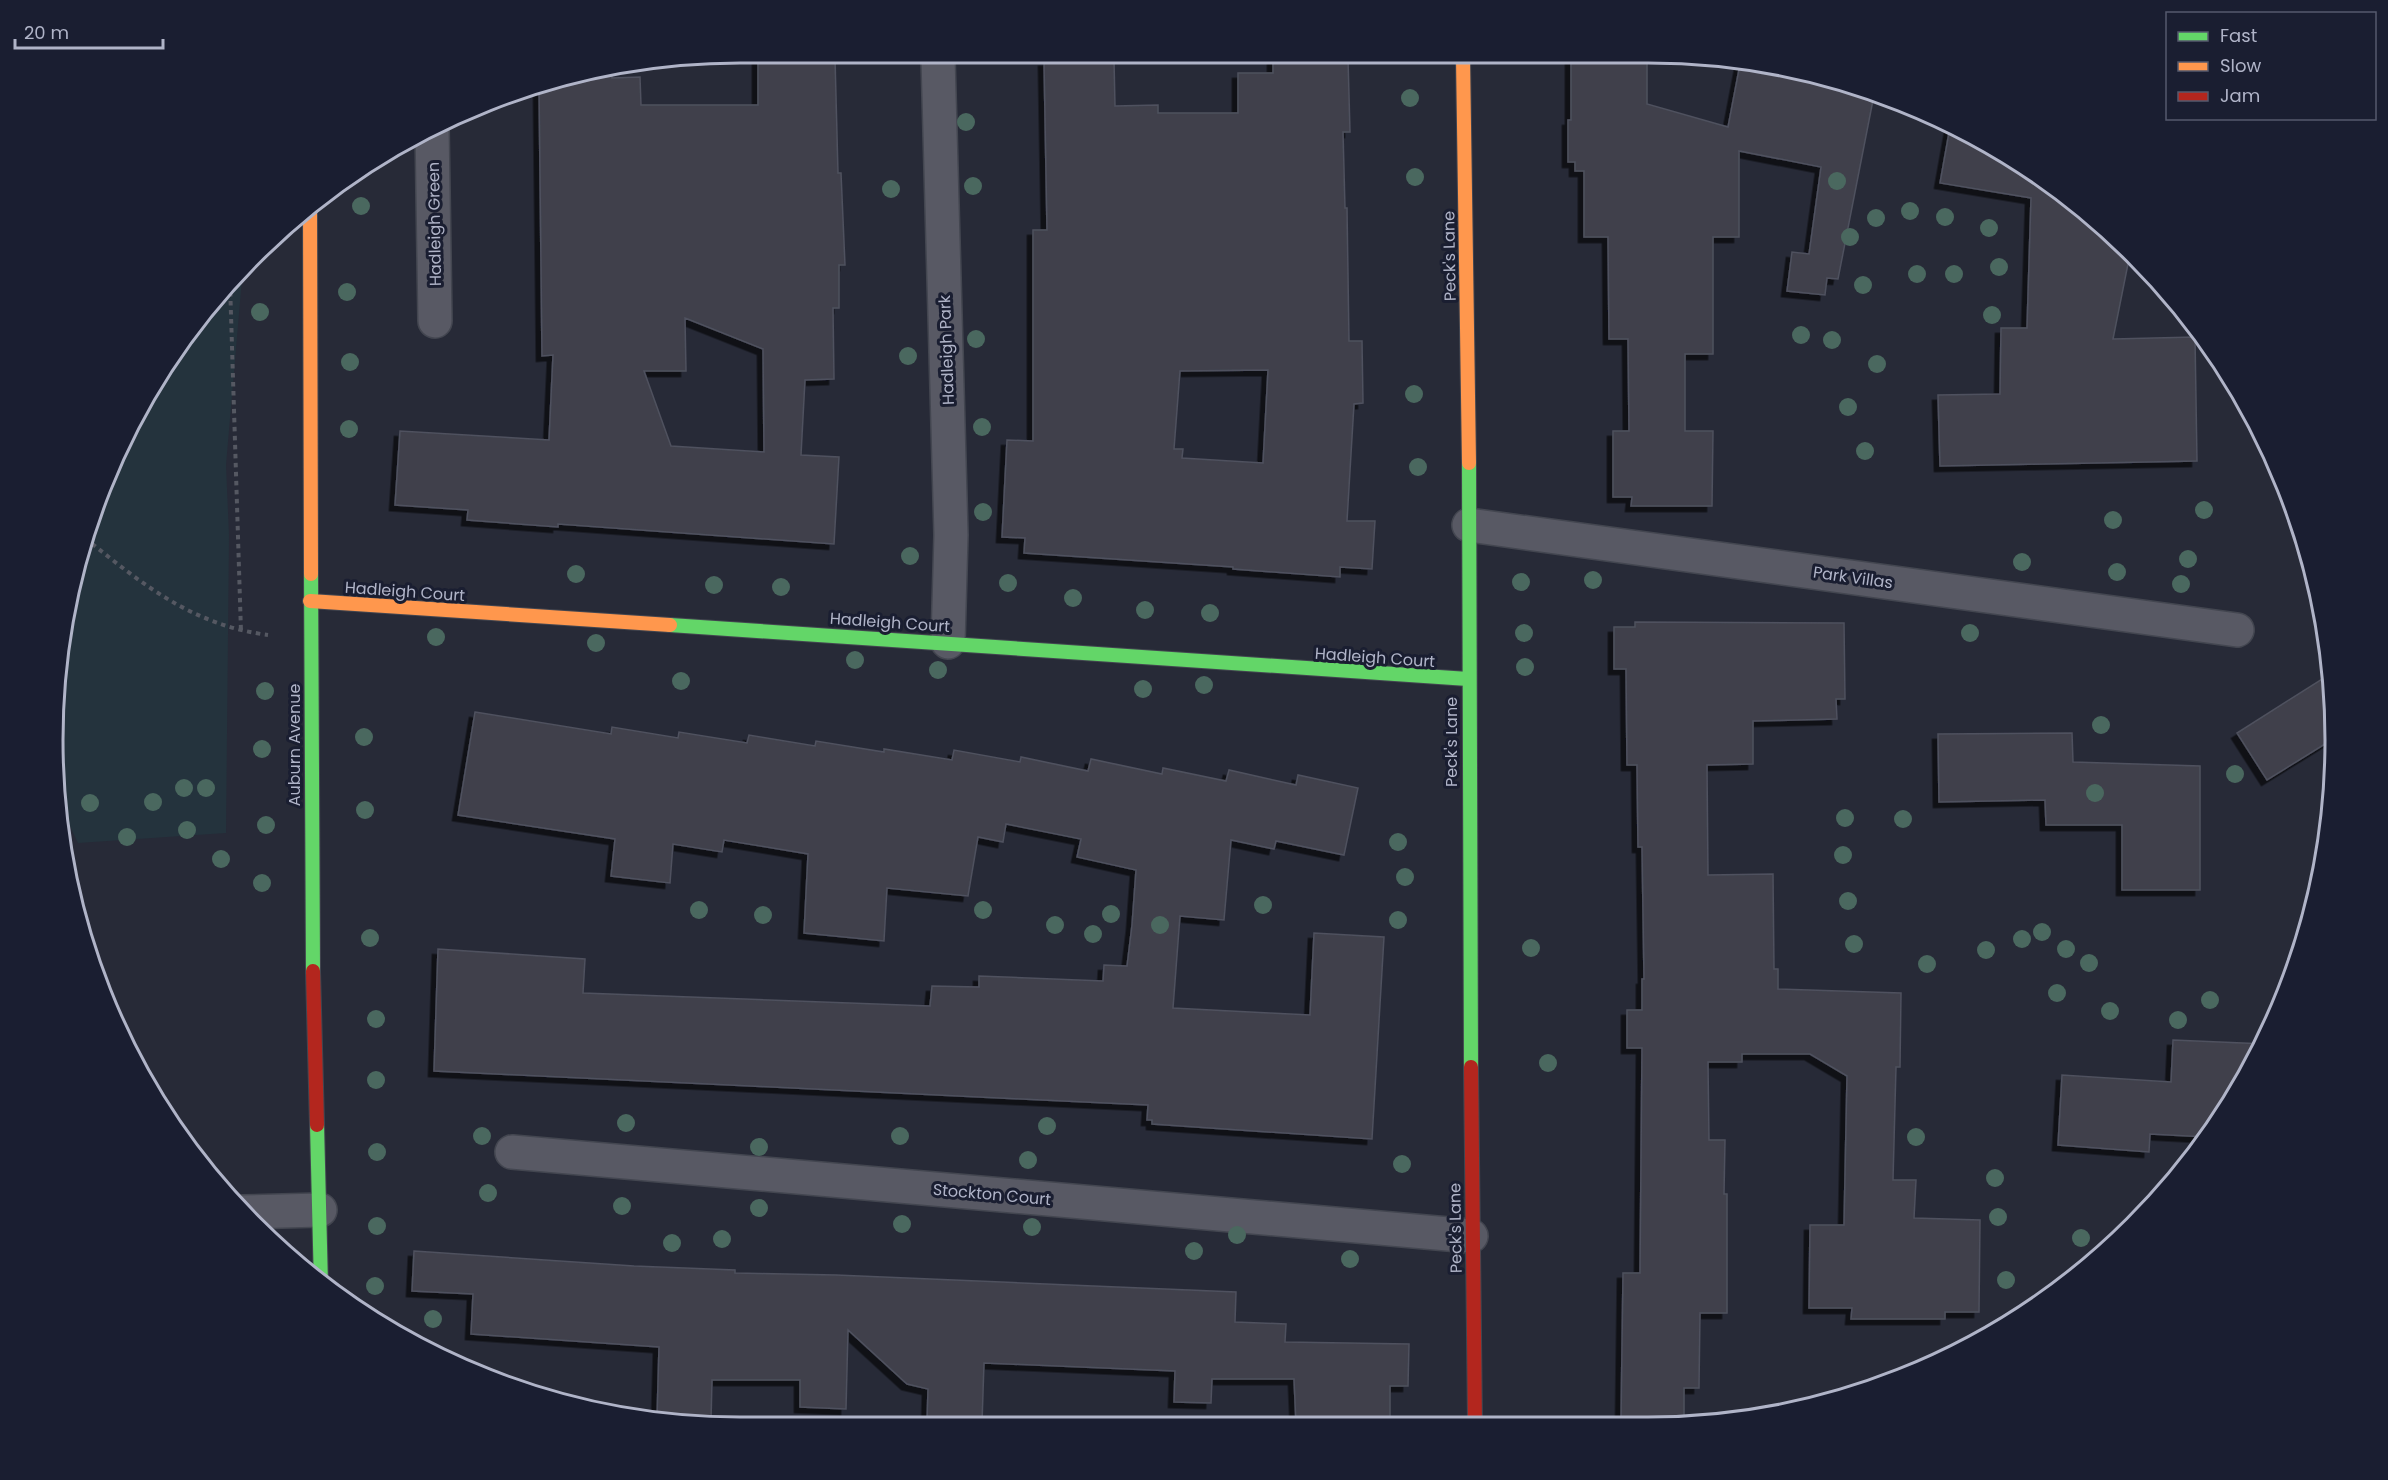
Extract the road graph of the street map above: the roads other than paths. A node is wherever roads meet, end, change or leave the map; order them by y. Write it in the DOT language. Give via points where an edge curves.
graph roads {
  1 [pos="938,63"];
  2 [pos="1463,63"];
  3 [pos="432,138"];
  4 [pos="310,218"];
  5 [pos="435,321"];
  6 [pos="1469,525"];
  7 [pos="310,601"];
  8 [pos="2237,630"];
  9 [pos="948,642"];
  10 [pos="1467,679"];
  11 [pos="512,1152"];
  12 [pos="320,1210"];
  13 [pos="254,1212"];
  14 [pos="1471,1236"];
  15 [pos="321,1271"];
  16 [pos="1475,1417"];
  1 -- 9 [label="street, Hadleigh Park" via="951,534"];
  2 -- 6 [label="street, Peck's Lane"];
  3 -- 5 [label="street, Hadleigh Green"];
  4 -- 7 [label="street, Auburn Avenue"];
  6 -- 8 [label="street, Park Villas"];
  6 -- 10 [label="street, Peck's Lane"];
  7 -- 9 [label="street, Hadleigh Court"];
  7 -- 12 [label="street, Auburn Avenue"];
  9 -- 10 [label="street, Hadleigh Court"];
  10 -- 14 [label="street, Peck's Lane"];
  11 -- 14 [label="street, Stockton Court"];
  12 -- 13 [label="street"];
  12 -- 15 [label="street, Auburn Avenue"];
  14 -- 16 [label="street, Peck's Lane"];
}
